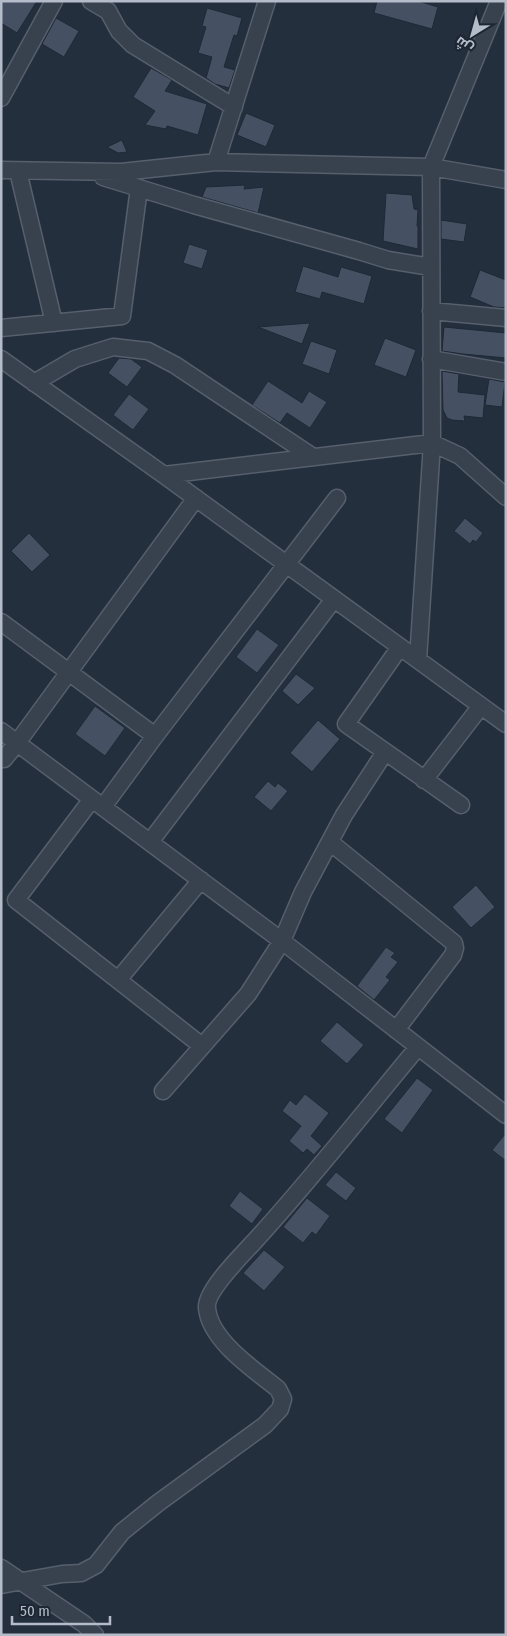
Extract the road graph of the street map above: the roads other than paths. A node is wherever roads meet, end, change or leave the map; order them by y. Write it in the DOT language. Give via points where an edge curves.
graph roads {
  1 [pos="54,1"];
  2 [pos="91,1"];
  3 [pos="267,1"];
  4 [pos="499,1"];
  5 [pos="111,6"];
  6 [pos="1,98"];
  7 [pos="234,107"];
  8 [pos="216,162"];
  9 [pos="431,167"];
  10 [pos="1,170"];
  11 [pos="18,171"];
  12 [pos="87,172"];
  13 [pos="506,180"];
  14 [pos="139,188"];
  15 [pos="431,267"];
  16 [pos="431,311"];
  17 [pos="506,318"];
  18 [pos="54,323"];
  19 [pos="1,328"];
  20 [pos="1,359"];
  21 [pos="431,359"];
  22 [pos="506,372"];
  23 [pos="34,383"];
  24 [pos="432,442"];
  25 [pos="313,457"];
  26 [pos="164,475"];
  27 [pos="506,497"];
  28 [pos="196,498"];
  29 [pos="338,498"];
  30 [pos="287,564"];
  31 [pos="334,599"];
  32 [pos="1,622"];
  33 [pos="400,647"];
  34 [pos="418,660"];
  35 [pos="69,672"];
  36 [pos="481,706"];
  37 [pos="506,724"];
  38 [pos="1,731"];
  39 [pos="155,736"];
  40 [pos="17,743"];
  41 [pos="385,752"];
  42 [pos="1,759"];
  43 [pos="424,780"];
  44 [pos="97,803"];
  45 [pos="461,805"];
  46 [pos="150,842"];
  47 [pos="330,842"];
  48 [pos="201,880"];
  49 [pos="282,941"];
  50 [pos="118,980"];
  51 [pos="396,1030"];
  52 [pos="202,1046"];
  53 [pos="418,1047"];
  54 [pos="162,1091"];
  55 [pos="506,1115"];
  56 [pos="1,1568"];
  57 [pos="22,1581"];
  58 [pos="1,1585"];
  59 [pos="95,1635"];
  1 -- 6 [label="street"];
  2 -- 5 [label="street"];
  3 -- 7 [label="street"];
  4 -- 9 [label="street"];
  5 -- 7 [label="street" via="120,31 133,45"];
  7 -- 8 [label="street"];
  8 -- 9 [label="street"];
  8 -- 12 [label="street" via="121,172"];
  9 -- 13 [label="street"];
  9 -- 15 [label="street"];
  10 -- 11 [label="street"];
  11 -- 12 [label="street"];
  11 -- 18 [label="street"];
  12 -- 14 [label="street"];
  14 -- 15 [label="street" via="388,260"];
  14 -- 18 [label="street" via="122,316"];
  15 -- 16 [label="street"];
  16 -- 17 [label="street"];
  16 -- 21 [label="street"];
  18 -- 19 [label="street"];
  20 -- 23 [label="street"];
  21 -- 22 [label="street"];
  21 -- 24 [label="street"];
  23 -- 25 [label="street" via="75,359 113,347 148,351"];
  23 -- 26 [label="street"];
  24 -- 25 [label="street"];
  24 -- 27 [label="street" via="460,456"];
  24 -- 34 [label="street"];
  25 -- 26 [label="street"];
  26 -- 28 [label="street"];
  28 -- 30 [label="street"];
  28 -- 35 [label="street"];
  29 -- 30 [label="street"];
  30 -- 31 [label="street"];
  30 -- 39 [label="street"];
  31 -- 33 [label="street"];
  31 -- 46 [label="street"];
  32 -- 35 [label="street"];
  33 -- 34 [label="street"];
  33 -- 41 [label="street" via="346,724"];
  34 -- 36 [label="street"];
  35 -- 39 [label="street"];
  35 -- 40 [label="street"];
  36 -- 37 [label="street"];
  36 -- 43 [label="street"];
  38 -- 40 [label="street"];
  39 -- 44 [label="street"];
  40 -- 42 [label="street"];
  40 -- 44 [label="street"];
  41 -- 43 [label="street"];
  41 -- 47 [label="street"];
  43 -- 45 [label="street"];
  44 -- 46 [label="street"];
  44 -- 50 [label="street" via="16,900"];
  46 -- 48 [label="street"];
  47 -- 49 [label="street"];
  47 -- 51 [label="street" via="454,943 453,956"];
  48 -- 49 [label="street"];
  48 -- 50 [label="street"];
  49 -- 51 [label="street"];
  49 -- 52 [label="street" via="248,994"];
  50 -- 52 [label="street"];
  51 -- 53 [label="street"];
  52 -- 54 [label="street"];
  53 -- 55 [label="street"];
  53 -- 57 [label="street" via="290,1203 233,1264 210,1294 207,1307 211,1323 225,1344 278,1390 283,1400 280,1409 265,1425 122,1532 96,1565 82,1573"];
  56 -- 57 [label="street"];
  57 -- 58 [label="street"];
  57 -- 59 [label="street"];
}
